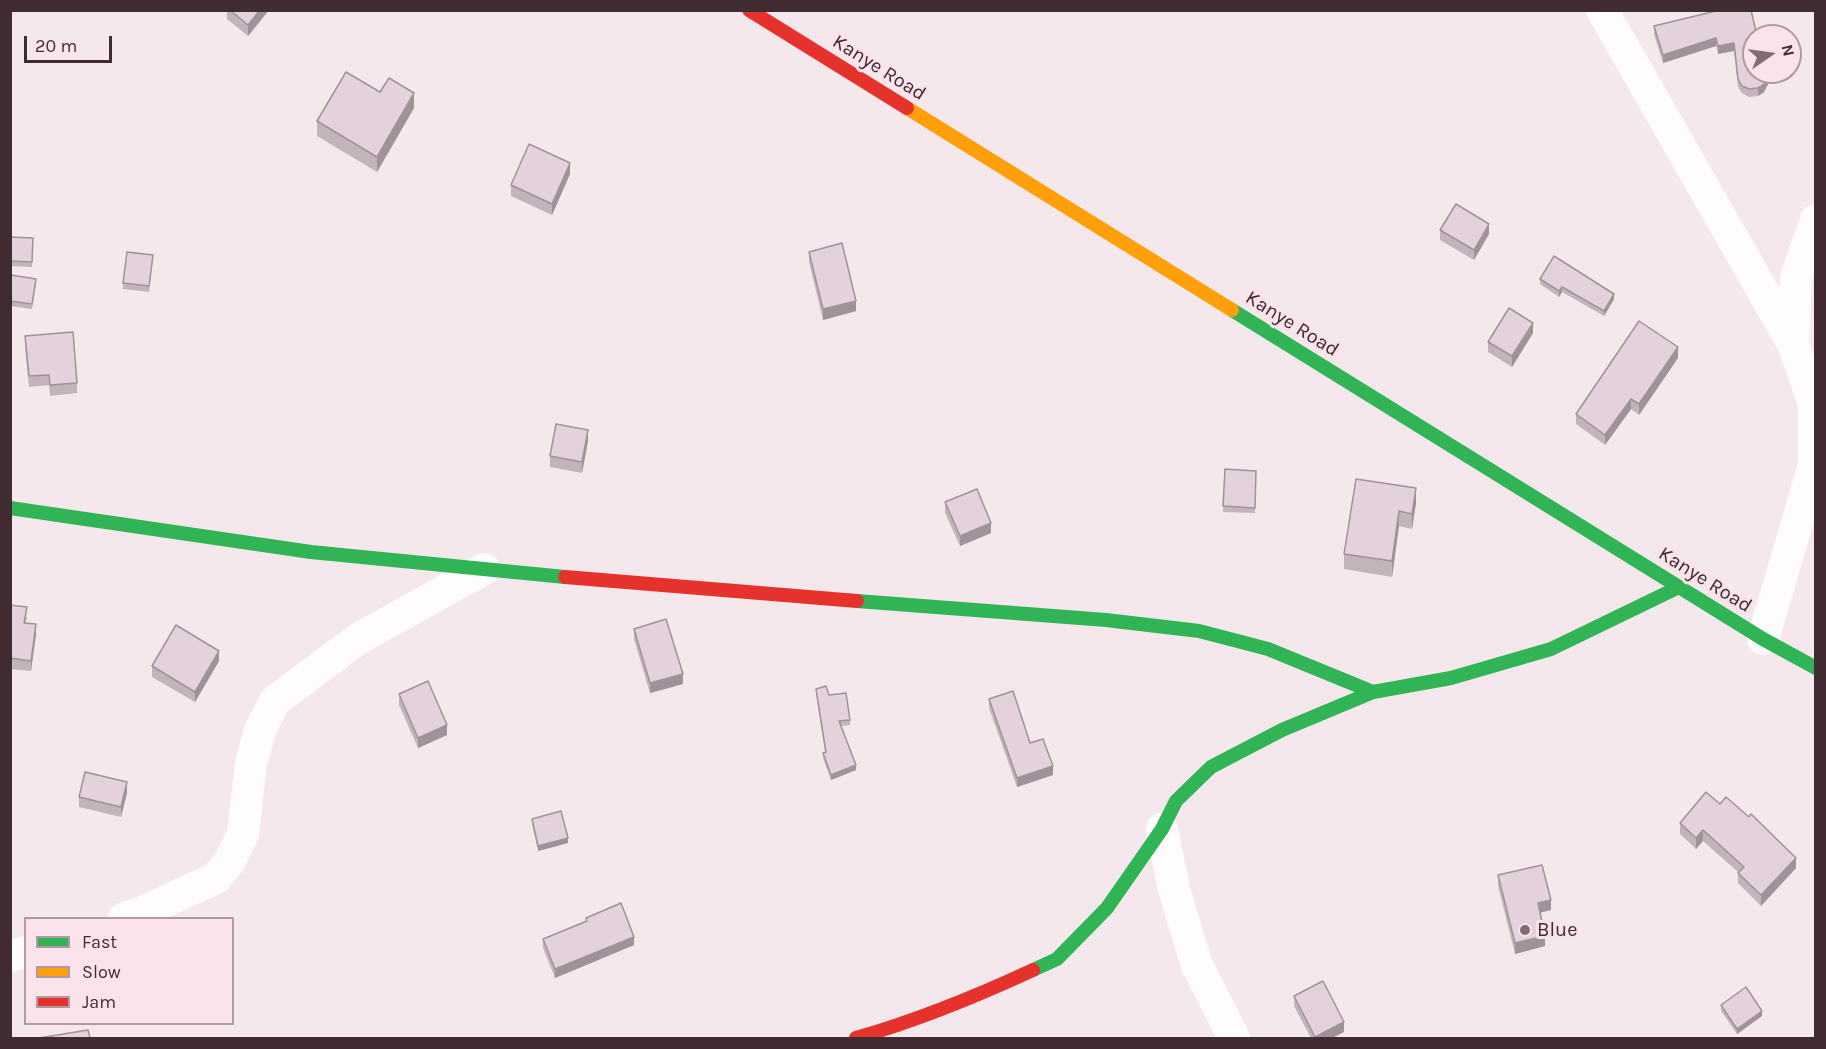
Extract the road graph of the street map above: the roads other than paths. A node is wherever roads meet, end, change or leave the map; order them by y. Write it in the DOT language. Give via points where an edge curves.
graph roads {
  1 [pos="749,10"];
  2 [pos="1602,10"];
  3 [pos="1815,220"];
  4 [pos="1793,344"];
  5 [pos="10,508"];
  6 [pos="484,569"];
  7 [pos="1679,587"];
  8 [pos="1763,639"];
  9 [pos="1815,668"];
  10 [pos="1373,692"];
  11 [pos="1162,829"];
  12 [pos="127,917"];
  13 [pos="856,1038"];
  14 [pos="1234,1038"];
  1 -- 7 [label="street, Kanye Road"];
  2 -- 4 [label="street"];
  3 -- 4 [label="street" via="1796,277"];
  4 -- 8 [label="street" via="1814,404 1814,465"];
  5 -- 6 [label="street" via="311,552"];
  6 -- 10 [label="street" via="1199,631 1268,648"];
  6 -- 12 [label="street" via="358,639 275,701 260,729 251,763 243,834 230,861 216,878"];
  7 -- 8 [label="street, Kanye Road"];
  7 -- 10 [label="street" via="1551,649 1451,678"];
  8 -- 9 [label="street, Kanye Road"];
  10 -- 11 [label="street" via="1282,730 1211,767 1176,801"];
  11 -- 13 [label="street" via="1107,908 1058,959 1001,985"];
  11 -- 14 [label="street" via="1174,889 1196,963"];
}
